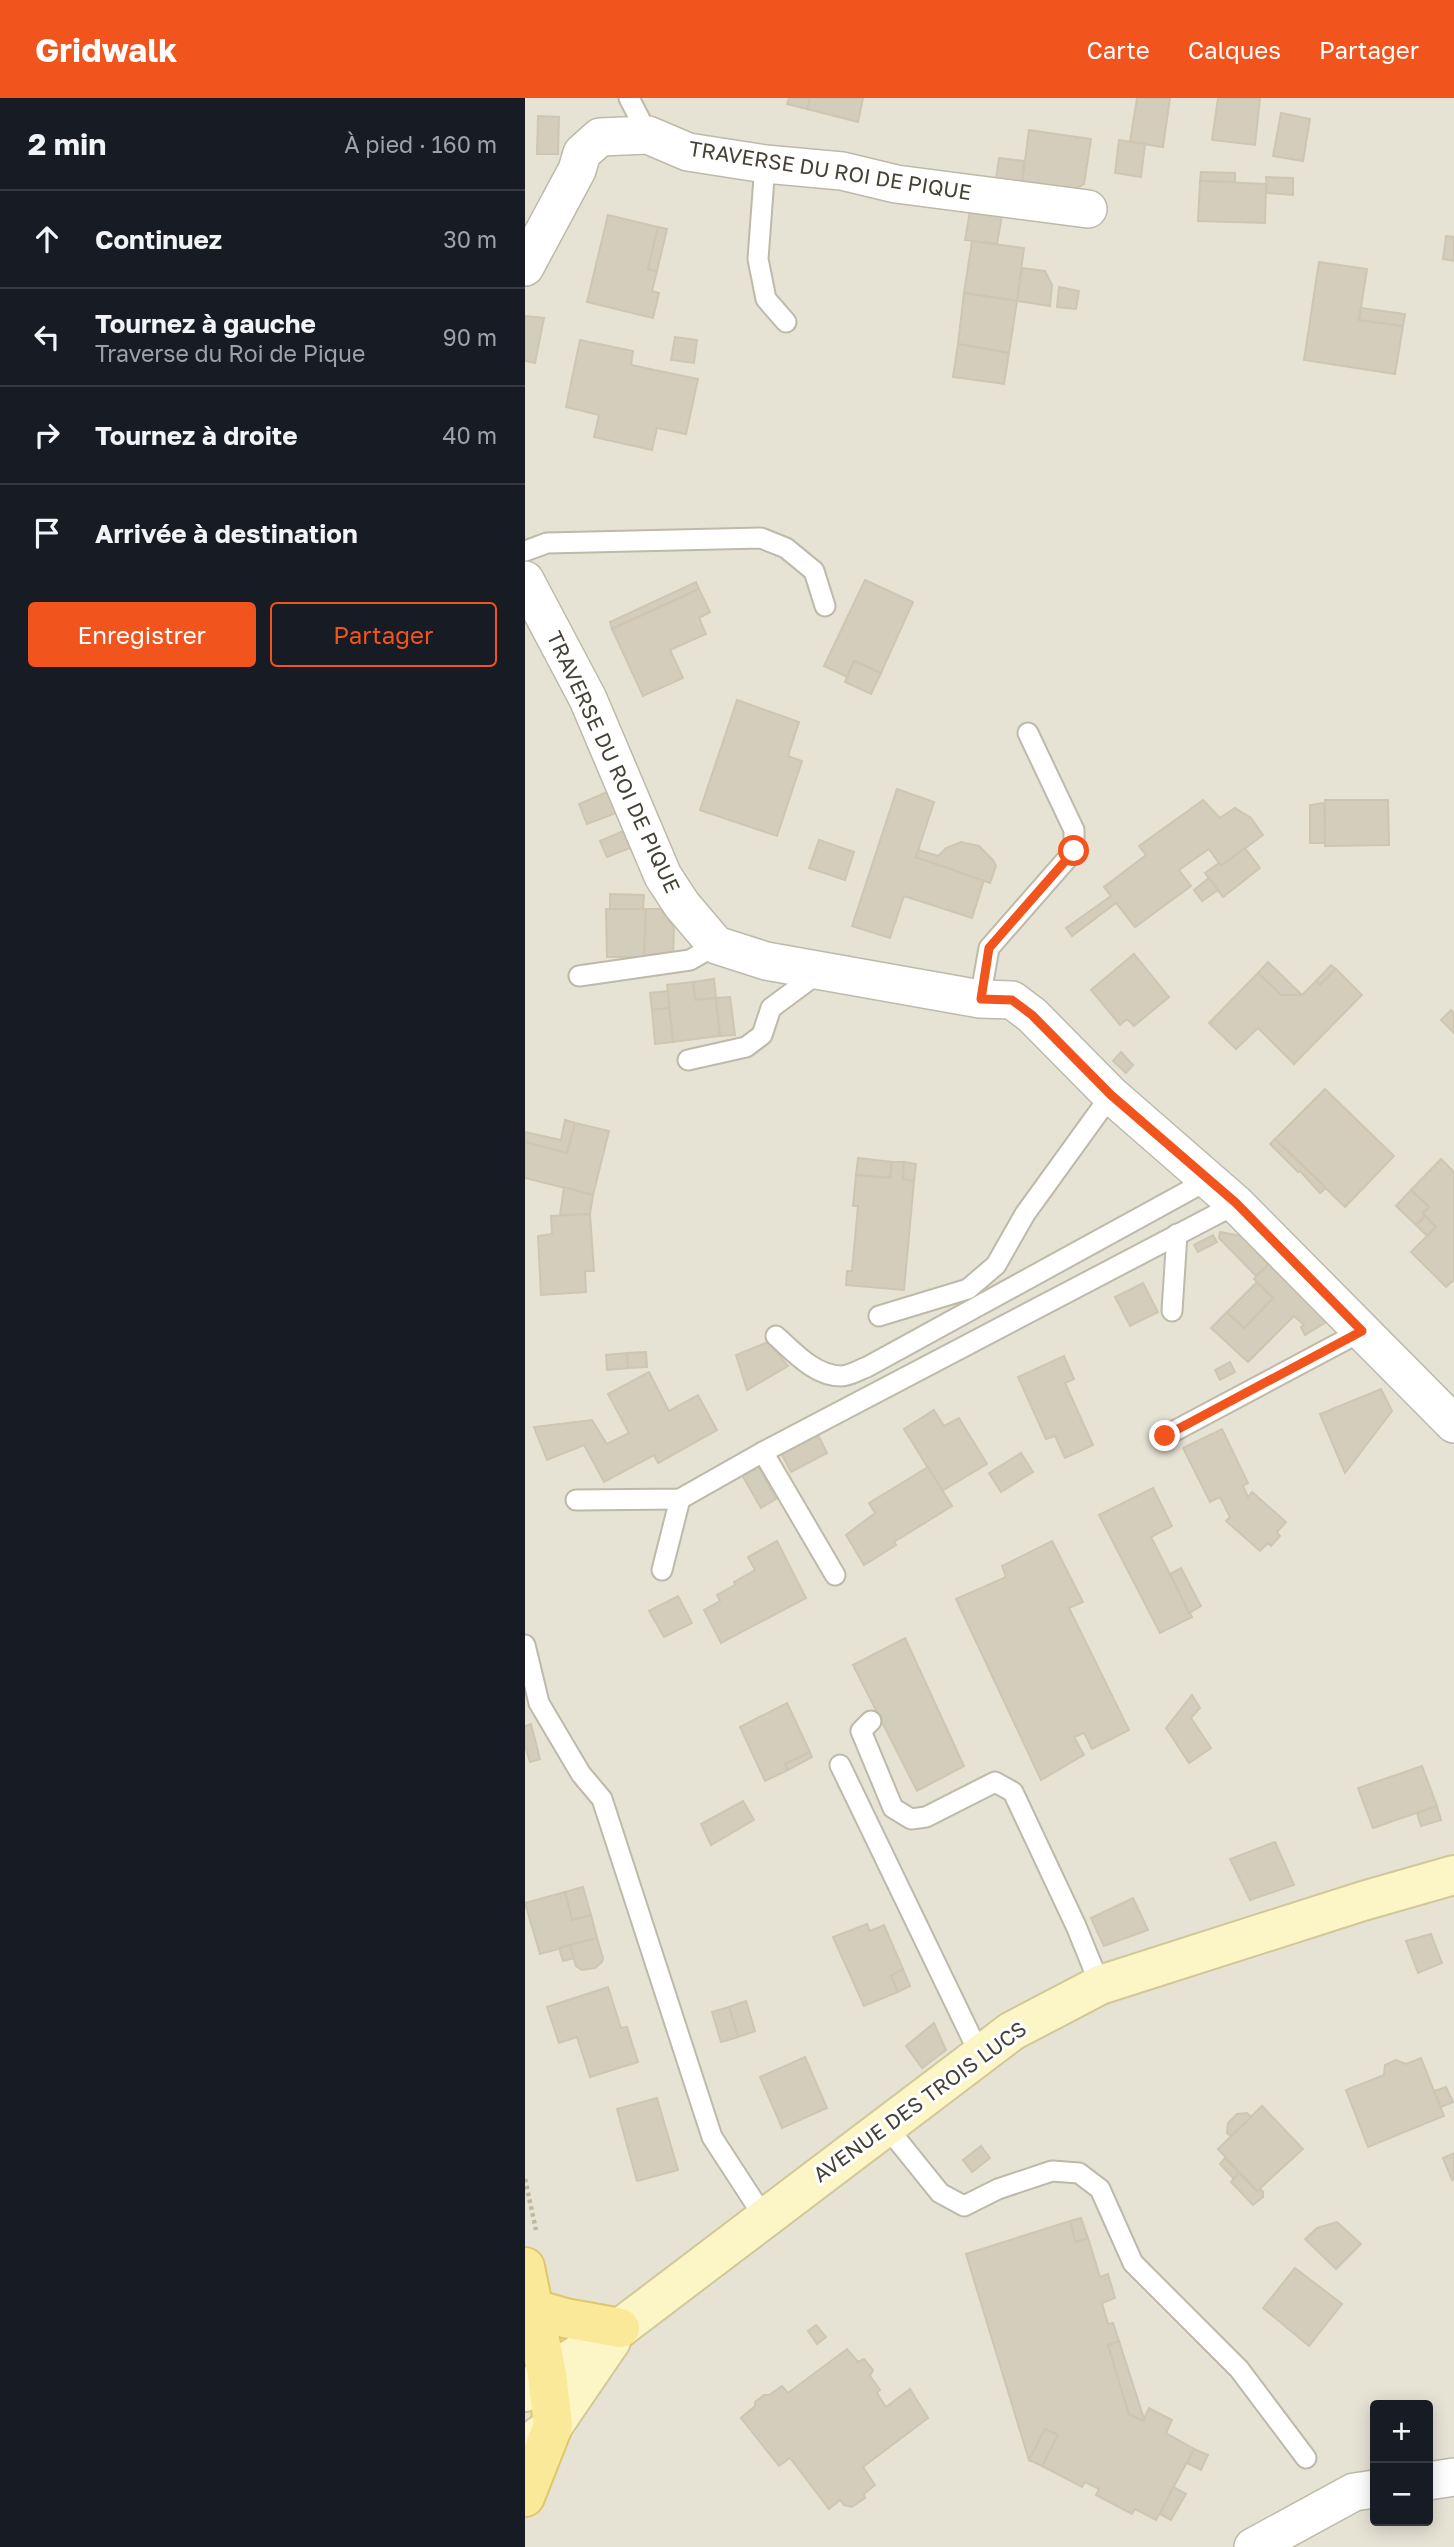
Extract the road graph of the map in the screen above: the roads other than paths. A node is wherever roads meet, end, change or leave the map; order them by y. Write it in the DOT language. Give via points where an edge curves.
graph roads {
  1 [pos="629,98"];
  2 [pos="648,135"];
  3 [pos="765,164"];
  4 [pos="1088,209"];
  5 [pos="525,267"];
  6 [pos="786,322"];
  7 [pos="525,551"];
  8 [pos="525,580"];
  9 [pos="825,606"];
  10 [pos="1028,733"];
  11 [pos="716,945"];
  12 [pos="822,971"];
  13 [pos="579,976"];
  14 [pos="981,999"];
  15 [pos="688,1060"];
  16 [pos="1111,1095"];
  17 [pos="1223,1191"];
  18 [pos="1177,1234"];
  19 [pos="1172,1311"];
  20 [pos="879,1317"];
  21 [pos="1362,1331"];
  22 [pos="776,1336"];
  23 [pos="1454,1424"];
  24 [pos="1165,1436"];
  25 [pos="763,1452"];
  26 [pos="680,1499"];
  27 [pos="576,1500"];
  28 [pos="662,1570"];
  29 [pos="835,1575"];
  30 [pos="525,1645"];
  31 [pos="871,1721"];
  32 [pos="840,1765"];
  33 [pos="1454,1875"];
  34 [pos="1100,1985"];
  35 [pos="980,2055"];
  36 [pos="886,2126"];
  37 [pos="764,2217"];
  38 [pos="525,2267"];
  39 [pos="534,2309"];
  40 [pos="620,2328"];
  41 [pos="536,2383"];
  42 [pos="539,2436"];
  43 [pos="1306,2458"];
  44 [pos="1454,2477"];
  45 [pos="1433,2480"];
  46 [pos="1370,2489"];
  47 [pos="525,2497"];
  48 [pos="1253,2547"];
  1 -- 2 [label="lane"];
  2 -- 3 [label="street, TRAVERSE DU ROI DE PIQUE" via="688,152"];
  2 -- 5 [label="street, TRAVERSE DU ROI DE PIQUE" via="600,137 582,153"];
  3 -- 4 [label="street, TRAVERSE DU ROI DE PIQUE" via="842,171 896,184"];
  3 -- 6 [label="lane" via="758,259 766,299"];
  7 -- 9 [label="lane" via="547,543 761,538 786,548 814,571"];
  8 -- 11 [label="street, TRAVERSE DU ROI DE PIQUE" via="588,699 663,876"];
  10 -- 14 [label="lane" via="1074,830 1074,851 989,948"];
  11 -- 12 [label="street" via="766,961"];
  11 -- 13 [label="lane" via="690,960"];
  12 -- 14 [label="street"];
  12 -- 15 [label="lane" via="771,1007 762,1035 746,1047"];
  14 -- 16 [label="street" via="1012,1000"];
  16 -- 17 [label="street"];
  16 -- 20 [label="lane" via="1025,1214 996,1265 968,1289"];
  17 -- 18 [label="lane"];
  17 -- 21 [label="street"];
  17 -- 22 [label="lane" via="855,1372 842,1376 821,1371"];
  18 -- 19 [label="lane"];
  18 -- 25 [label="lane"];
  21 -- 23 [label="street"];
  21 -- 24 [label="lane"];
  25 -- 26 [label="lane"];
  25 -- 29 [label="lane"];
  26 -- 27 [label="lane"];
  26 -- 28 [label="lane"];
  30 -- 37 [label="lane" via="539,1703 602,1800 712,2137"];
  31 -- 34 [label="lane" via="861,1731 893,1808 911,1819 926,1817 995,1782 1013,1792"];
  32 -- 35 [label="lane"];
  33 -- 34 [label="main road, AVENUE DES TROIS LUCS"];
  34 -- 35 [label="main road, AVENUE DES TROIS LUCS" via="1012,2031"];
  35 -- 36 [label="main road, AVENUE DES TROIS LUCS"];
  36 -- 37 [label="main road, AVENUE DES TROIS LUCS"];
  36 -- 43 [label="lane" via="940,2193 964,2206 1052,2171 1079,2173 1100,2189 1133,2263 1239,2369"];
  37 -- 40 [label="main road, AVENUE DES TROIS LUCS"];
  38 -- 39 [label="main road"];
  39 -- 40 [label="main road"];
  39 -- 41 [label="main road"];
  40 -- 41 [label="main road, AVENUE DES TROIS LUCS"];
  40 -- 42 [label="main road, AVENUE DES TROIS LUCS"];
  41 -- 42 [label="main road"];
  42 -- 47 [label="main road"];
  44 -- 45 [label="street"];
  46 -- 48 [label="street" via="1354,2491"];
}
